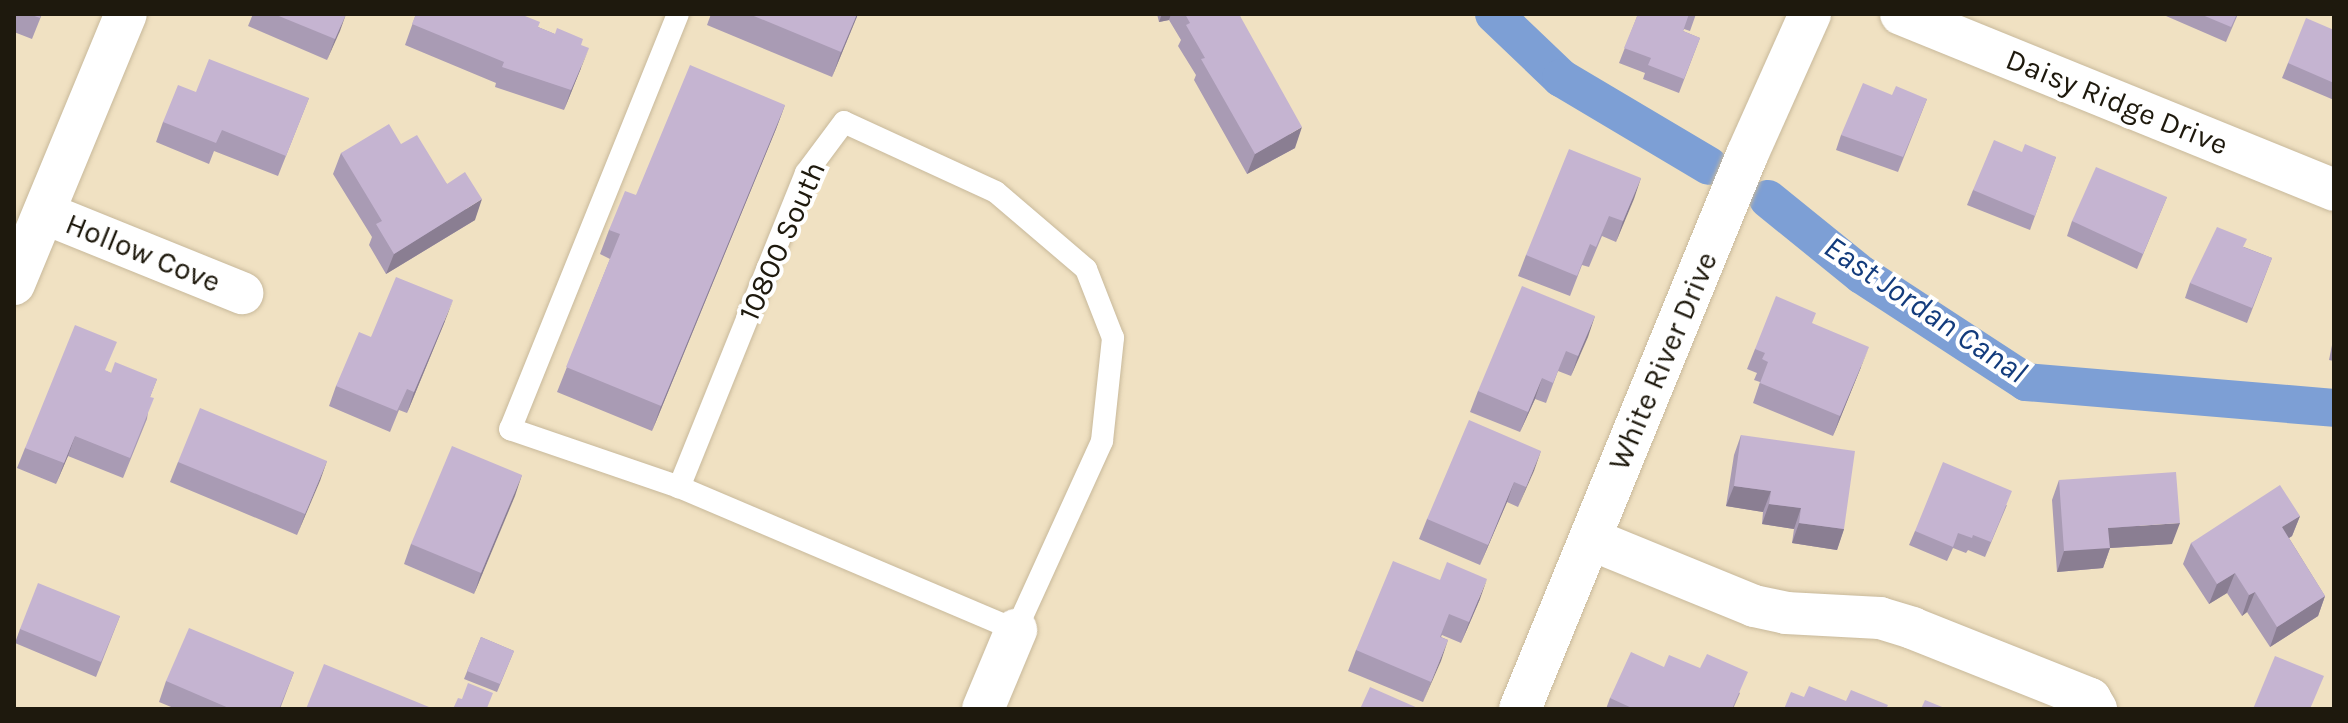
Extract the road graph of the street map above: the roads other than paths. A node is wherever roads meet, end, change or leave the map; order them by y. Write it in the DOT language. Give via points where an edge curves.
graph roads {
  1 [pos="126,14"];
  2 [pos="678,14"];
  3 [pos="1810,14"];
  4 [pos="1901,14"];
  5 [pos="2334,190"];
  6 [pos="44,213"];
  7 [pos="14,284"];
  8 [pos="242,293"];
  9 [pos="679,487"];
  10 [pos="1590,539"];
  11 [pos="1016,630"];
  12 [pos="983,709"];
  13 [pos="1520,709"];
  14 [pos="2096,709"];
  1 -- 6 [label="street"];
  2 -- 9 [label="lane" via="510,429"];
  3 -- 10 [label="street, White River Drive"];
  4 -- 5 [label="street, Daisy Ridge Drive"];
  6 -- 7 [label="street"];
  6 -- 8 [label="street, Hollow Cove"];
  9 -- 11 [label="lane"];
  9 -- 11 [label="lane, 10800 South" via="806,173 844,122 996,192 1086,269 1113,338 1102,441"];
  10 -- 13 [label="street, White River Drive"];
  10 -- 14 [label="street" via="1754,606 1786,613 1864,616 1912,628 2090,699"];
  11 -- 12 [label="street, 10800 South"];
}
